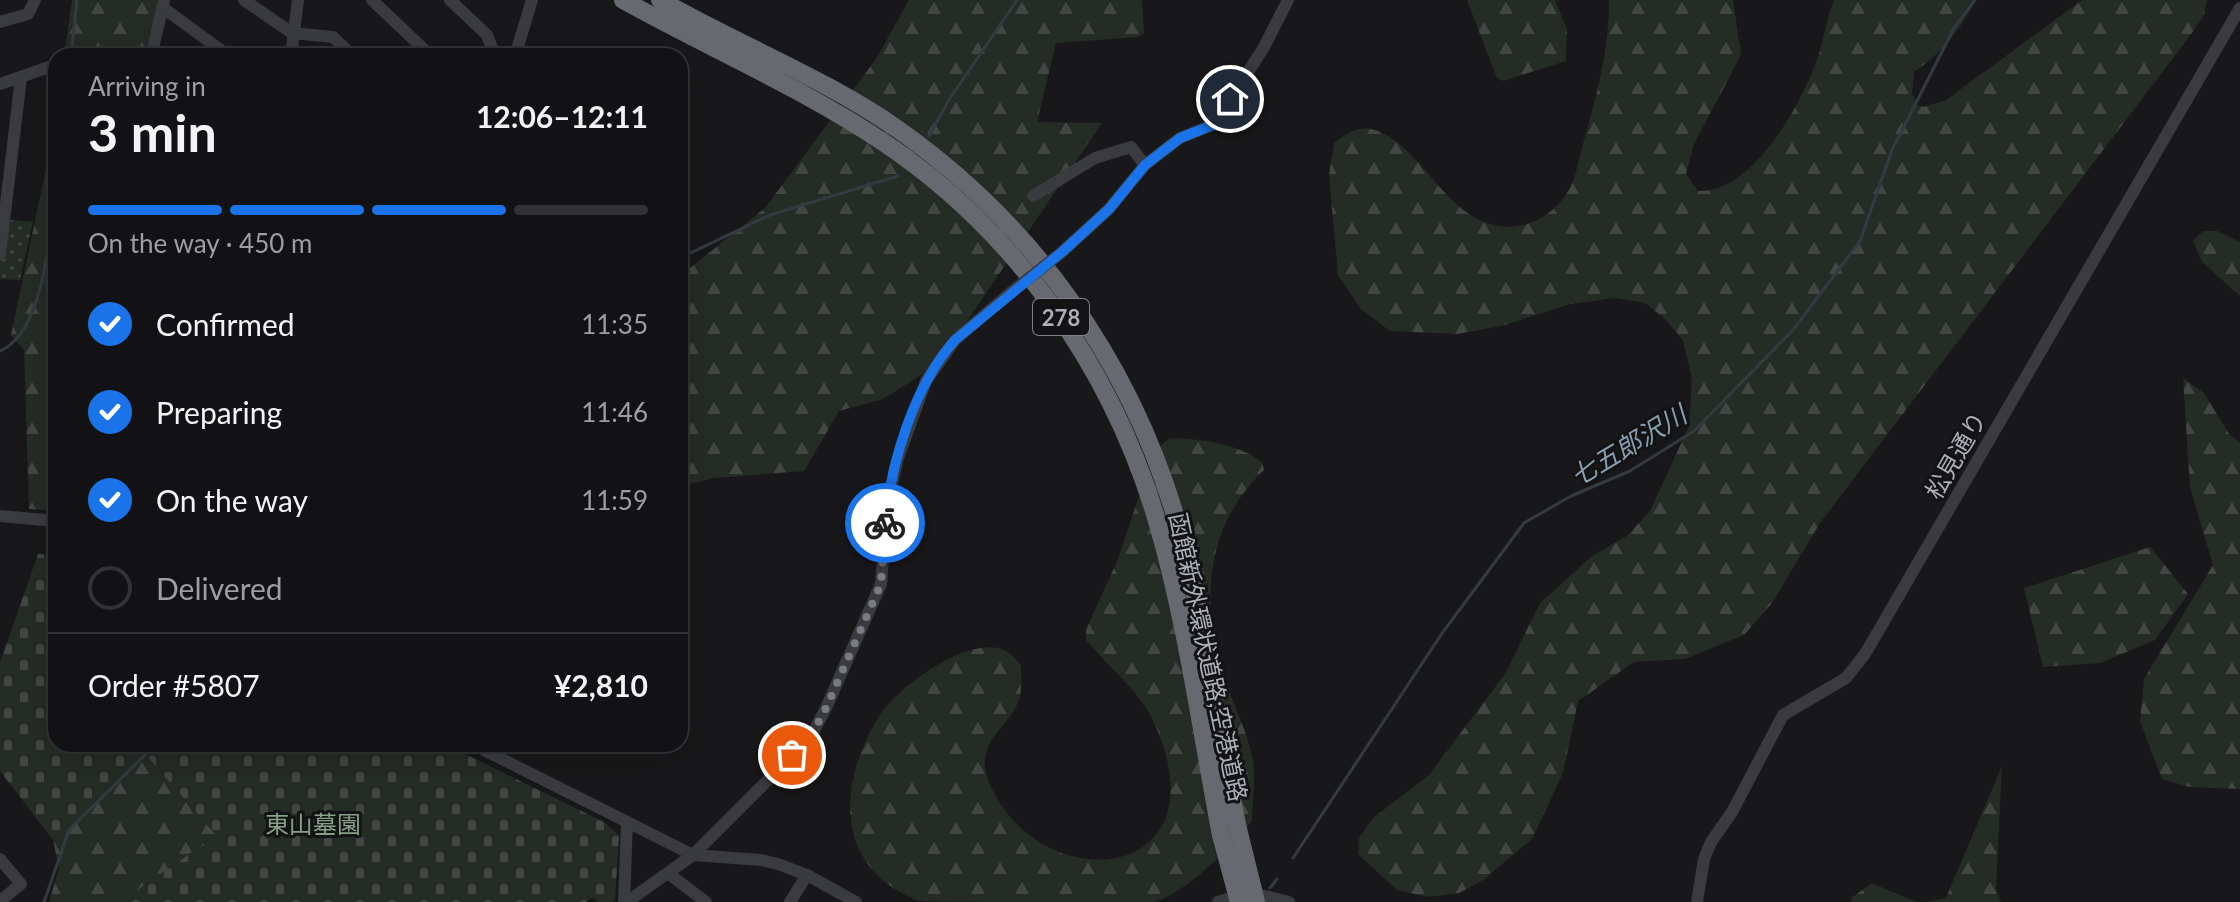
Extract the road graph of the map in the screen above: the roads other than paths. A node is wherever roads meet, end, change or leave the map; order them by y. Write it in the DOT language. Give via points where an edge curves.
graph roads {
  1 [pos="35,0"];
  2 [pos="244,0"];
  3 [pos="298,0"];
  4 [pos="372,0"];
  5 [pos="450,0"];
  6 [pos="532,0"];
  7 [pos="623,0"];
  8 [pos="660,0"];
  9 [pos="1288,0"];
  10 [pos="163,4"];
  11 [pos="2240,8"];
  12 [pos="0,22"];
  13 [pos="292,33"];
  14 [pos="153,48"];
  15 [pos="219,48"];
  16 [pos="291,48"];
  17 [pos="345,48"];
  18 [pos="423,48"];
  19 [pos="492,48"];
  20 [pos="517,48"];
  21 [pos="48,67"];
  22 [pos="21,77"];
  23 [pos="0,84"];
  24 [pos="1145,165"];
  25 [pos="1033,196"];
  26 [pos="0,255"];
  27 [pos="0,516"];
  28 [pos="48,520"];
  29 [pos="488,752"];
  30 [pos="627,822"];
  31 [pos="1230,832"];
  32 [pos="693,855"];
  33 [pos="0,859"];
  34 [pos="669,874"];
  35 [pos="807,875"];
  36 [pos="648,896"];
  37 [pos="0,901"];
  38 [pos="626,902"];
  39 [pos="706,902"];
  40 [pos="790,902"];
  41 [pos="856,902"];
  42 [pos="1218,902"];
  43 [pos="1239,902"];
  44 [pos="1256,902"];
  45 [pos="1289,902"];
  46 [pos="1697,902"];
  1 -- 12 [label="street" via="28,14"];
  2 -- 13 [label="street"];
  3 -- 13 [label="street"];
  4 -- 18 [label="street"];
  5 -- 19 [label="street" via="487,35"];
  6 -- 20 [label="street"];
  7 -- 31 [label="highway, 函館新外環状道路;空港道路 / 278" via="885,143 993,234 1057,311 1111,400 1158,522"];
  8 -- 31 [label="highway, 函館新外環状道路;空港道路 / 278" via="829,88 943,162 1006,221 1072,300 1127,392 1175,517"];
  9 -- 24 [label="street" via="1215,124 1180,138"];
  10 -- 14 [label="street"];
  10 -- 15 [label="street"];
  11 -- 46 [label="street, 松見通り" via="1860,662 1846,678 1783,715 1711,842"];
  13 -- 16 [label="street"];
  13 -- 17 [label="street" via="333,37"];
  21 -- 22 [label="street"];
  22 -- 23 [label="street"];
  22 -- 26 [label="street"];
  24 -- 25 [label="street" via="1131,147 1095,158"];
  24 -- 32 [label="street, bridge" via="1109,209 955,340 926,381 887,505 881,584 810,738"];
  27 -- 28 [label="street"];
  29 -- 30 [label="street"];
  30 -- 32 [label="street"];
  30 -- 38 [label="street"];
  31 -- 43 [label="highway, 函館新外環状道路;空港道路 / 278, bridge"];
  31 -- 44 [label="highway, 函館新外環状道路;空港道路 / 278, bridge"];
  32 -- 34 [label="street"];
  32 -- 35 [label="street" via="761,860"];
  33 -- 37 [label="street" via="21,884"];
  34 -- 36 [label="street"];
  34 -- 39 [label="street"];
  35 -- 40 [label="street"];
  35 -- 41 [label="street"];
  36 -- 38 [label="street"];
  42 -- 45 [label="street" via="1249,892"];
}
